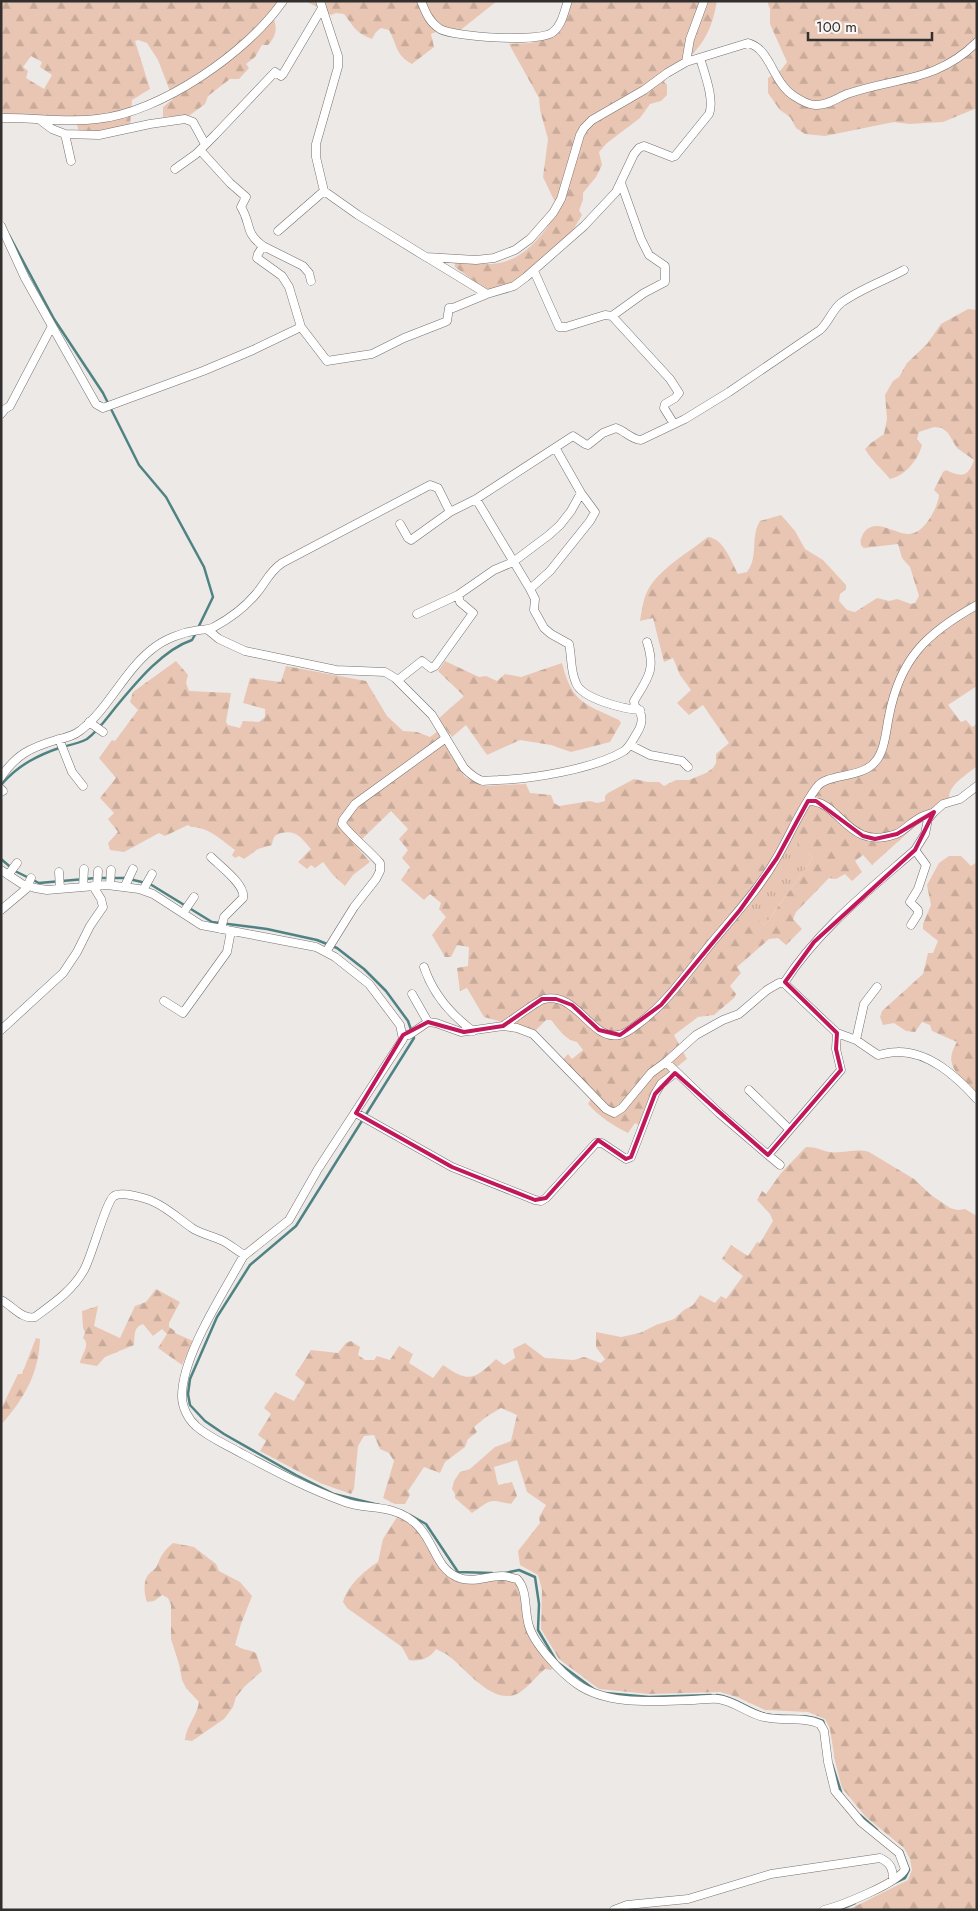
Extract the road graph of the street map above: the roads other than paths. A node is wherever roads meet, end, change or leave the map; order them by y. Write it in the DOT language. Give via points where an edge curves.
graph roads {
  1 [pos="283,1"];
  2 [pos="421,1"];
  3 [pos="568,1"];
  4 [pos="704,1"];
  5 [pos="321,5"];
  6 [pos="977,42"];
  7 [pos="700,58"];
  8 [pos="686,62"];
  9 [pos="1,118"];
  10 [pos="40,120"];
  11 [pos="65,134"];
  12 [pos="202,147"];
  13 [pos="71,161"];
  14 [pos="175,169"];
  15 [pos="621,183"];
  16 [pos="324,191"];
  17 [pos="1,226"];
  18 [pos="278,232"];
  19 [pos="263,246"];
  20 [pos="426,257"];
  21 [pos="534,270"];
  22 [pos="904,270"];
  23 [pos="311,281"];
  24 [pos="487,294"];
  25 [pos="612,316"];
  26 [pos="52,326"];
  27 [pos="302,327"];
  28 [pos="1,414"];
  29 [pos="674,424"];
  30 [pos="556,449"];
  31 [pos="581,493"];
  32 [pos="476,498"];
  33 [pos="450,512"];
  34 [pos="400,524"];
  35 [pos="513,562"];
  36 [pos="530,589"];
  37 [pos="458,595"];
  38 [pos="977,605"];
  39 [pos="417,614"];
  40 [pos="205,629"];
  41 [pos="647,642"];
  42 [pos="398,680"];
  43 [pos="640,710"];
  44 [pos="446,738"];
  45 [pos="630,744"];
  46 [pos="61,745"];
  47 [pos="688,767"];
  48 [pos="2,772"];
  49 [pos="83,786"];
  50 [pos="977,786"];
  51 [pos="808,801"];
  52 [pos="934,812"];
  53 [pos="915,850"];
  54 [pos="211,858"];
  55 [pos="11,869"];
  56 [pos="132,871"];
  57 [pos="31,878"];
  58 [pos="97,880"];
  59 [pos="126,884"];
  60 [pos="28,887"];
  61 [pos="193,899"];
  62 [pos="1,910"];
  63 [pos="184,910"];
  64 [pos="222,923"];
  65 [pos="911,925"];
  66 [pos="232,931"];
  67 [pos="329,946"];
  68 [pos="424,967"];
  69 [pos="784,983"];
  70 [pos="877,987"];
  71 [pos="412,994"];
  72 [pos="164,1001"];
  73 [pos="428,1022"];
  74 [pos="503,1026"];
  75 [pos="1,1030"];
  76 [pos="473,1031"];
  77 [pos="837,1033"];
  78 [pos="406,1035"];
  79 [pos="856,1040"];
  80 [pos="666,1062"];
  81 [pos="675,1072"];
  82 [pos="749,1090"];
  83 [pos="977,1099"];
  84 [pos="357,1113"];
  85 [pos="789,1129"];
  86 [pos="768,1155"];
  87 [pos="780,1165"];
  88 [pos="244,1255"];
  89 [pos="1,1300"];
  90 [pos="893,1880"];
  91 [pos="655,1906"];
  92 [pos="614,1910"];
  93 [pos="824,1910"];
  1 -- 10 [label="street" via="256,34 210,70 160,100 126,114 97,119"];
  2 -- 3 [label="street" via="429,20 448,32 537,38 552,34 558,27"];
  4 -- 8 [label="street" via="690,39"];
  5 -- 12 [label="street" via="283,74 272,74"];
  5 -- 16 [label="street" via="338,56 338,67 316,144"];
  6 -- 7 [label="street" via="963,55 935,70 817,105 802,101 785,89 762,50 753,44"];
  7 -- 8 [label="street"];
  7 -- 15 [label="street" via="708,86 709,114 675,156 644,146 639,148"];
  8 -- 20 [label="street" via="584,128 561,199 530,239 515,250 494,258"];
  9 -- 10 [label="street"];
  10 -- 11 [label="street"];
  11 -- 12 [label="street" via="99,135 185,120 193,122"];
  11 -- 13 [label="street"];
  12 -- 14 [label="street"];
  12 -- 19 [label="street" via="230,183 246,197 241,207 250,234"];
  15 -- 21 [label="street" via="584,226"];
  15 -- 25 [label="street" via="649,255 665,266 665,282"];
  16 -- 18 [label="street"];
  16 -- 20 [label="street"];
  17 -- 26 [label="street"];
  19 -- 23 [label="street" via="303,266"];
  19 -- 27 [label="street" via="257,258 282,276 289,286"];
  20 -- 24 [label="street"];
  21 -- 24 [label="street" via="514,286"];
  21 -- 25 [label="street" via="559,327"];
  22 -- 29 [label="street" via="842,302 820,330 729,392"];
  24 -- 27 [label="street" via="449,308 446,322 358,357 327,361"];
  25 -- 29 [label="street" via="678,390 678,396 664,408"];
  26 -- 27 [label="street" via="96,404 103,408 203,371"];
  26 -- 28 [label="street" via="10,406"];
  29 -- 30 [label="street" via="641,440 616,428 588,445 573,436"];
  30 -- 31 [label="street"];
  30 -- 32 [label="street"];
  31 -- 35 [label="street" via="560,525"];
  31 -- 36 [label="street" via="595,512 550,571"];
  32 -- 33 [label="street"];
  32 -- 35 [label="street"];
  33 -- 34 [label="street" via="411,540"];
  33 -- 40 [label="street" via="438,488 430,485 282,563 267,576 245,606 213,628"];
  35 -- 36 [label="street"];
  35 -- 37 [label="street" via="494,570"];
  36 -- 43 [label="street" via="535,599 534,610 544,628 569,644 576,686 588,695"];
  37 -- 39 [label="street"];
  37 -- 42 [label="street" via="460,602 473,613 433,668 422,661"];
  38 -- 51 [label="street" via="941,627 914,654 893,694 875,763 856,774 818,784"];
  40 -- 42 [label="street" via="245,651 336,670 385,672"];
  40 -- 46 [label="street" via="166,640 149,651 122,681 96,727 74,735"];
  41 -- 43 [label="street" via="652,665 650,675 634,701"];
  42 -- 44 [label="street" via="432,715"];
  43 -- 45 [label="street" via="641,726"];
  44 -- 45 [label="street" via="464,768 482,781 572,770 609,758"];
  44 -- 67 [label="street" via="355,804 343,820 342,824 381,867"];
  45 -- 47 [label="street" via="650,755 682,761"];
  46 -- 48 [label="street" via="36,746 25,751"];
  46 -- 49 [label="street" via="72,772"];
  50 -- 52 [label="street"];
  51 -- 52 [label="street" via="816,800 863,836 875,839 897,834"];
  51 -- 74 [label="street" via="762,882 661,1004 638,1025 620,1036 609,1036 572,1005 556,999 542,999"];
  52 -- 53 [label="street"];
  53 -- 65 [label="street" via="926,865 918,890 910,902 918,910"];
  53 -- 69 [label="street" via="820,935"];
  54 -- 64 [label="street" via="244,892 243,898"];
  55 -- 60 [label="street"];
  56 -- 59 [label="street"];
  57 -- 60 [label="street"];
  58 -- 59 [label="street" via="110,877"];
  58 -- 60 [label="street" via="60,880 47,890"];
  58 -- 75 [label="street" via="103,906 78,952 56,981"];
  59 -- 63 [label="street" via="148,881 153,894"];
  60 -- 62 [label="street"];
  61 -- 63 [label="street"];
  63 -- 64 [label="street" via="202,925"];
  64 -- 66 [label="street"];
  66 -- 67 [label="street"];
  66 -- 72 [label="street" via="227,952 183,1013"];
  67 -- 78 [label="street" via="369,984"];
  68 -- 76 [label="street" via="442,1003"];
  69 -- 77 [label="street"];
  69 -- 80 [label="street" via="767,990 739,1014 696,1035"];
  70 -- 79 [label="street" via="864,1004"];
  71 -- 73 [label="street"];
  73 -- 76 [label="street" via="461,1032"];
  73 -- 78 [label="street"];
  74 -- 76 [label="street"];
  74 -- 80 [label="street" via="533,1034 614,1113 651,1073"];
  77 -- 79 [label="street"];
  77 -- 85 [label="street" via="836,1050 841,1070"];
  78 -- 84 [label="street"];
  79 -- 83 [label="street" via="878,1055 898,1052 934,1062"];
  80 -- 81 [label="street"];
  81 -- 84 [label="street" via="655,1094 631,1158 626,1159 602,1143 596,1143 541,1201 452,1167"];
  81 -- 86 [label="street"];
  82 -- 85 [label="street"];
  84 -- 88 [label="street" via="318,1169 289,1220"];
  85 -- 86 [label="street"];
  86 -- 87 [label="street"];
  88 -- 89 [label="street" via="192,1228 153,1202 131,1195 117,1195 105,1211 85,1268 64,1295 32,1318 23,1316"];
  88 -- 90 [label="street" via="202,1331 184,1378 184,1408 196,1426 293,1481 346,1503 403,1515 421,1528 444,1568 456,1577 471,1580 503,1576 517,1579 534,1638 577,1684 599,1695 642,1700 719,1699 763,1717 820,1724 835,1791 861,1822 899,1853 905,1869"];
  90 -- 91 [label="street" via="892,1867 880,1858 770,1874 704,1895"];
  90 -- 93 [label="street"];
  91 -- 92 [label="street" via="626,1905"];
}
